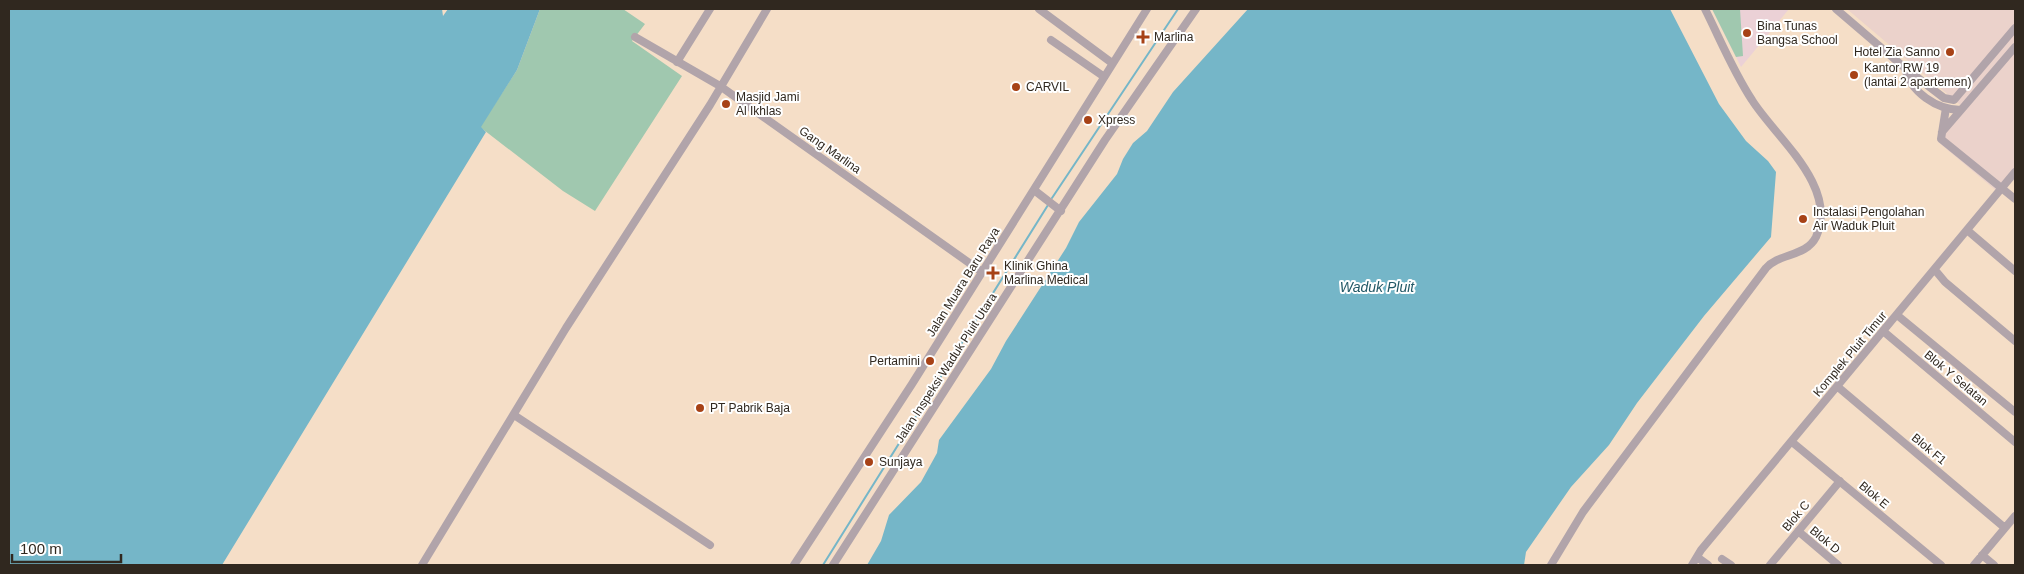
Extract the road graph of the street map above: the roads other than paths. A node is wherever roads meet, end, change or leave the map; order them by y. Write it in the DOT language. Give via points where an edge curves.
graph roads {
  1 [pos="710,9"];
  2 [pos="767,9"];
  3 [pos="1039,9"];
  4 [pos="1147,9"];
  5 [pos="1196,9"];
  6 [pos="1705,9"];
  7 [pos="1836,9"];
  8 [pos="2015,28"];
  9 [pos="635,37"];
  10 [pos="1051,40"];
  11 [pos="2015,47"];
  12 [pos="678,62"];
  13 [pos="1112,63"];
  14 [pos="1905,68"];
  15 [pos="1103,76"];
  16 [pos="720,86"];
  17 [pos="1946,108"];
  18 [pos="1961,110"];
  19 [pos="1941,134"];
  20 [pos="2015,172"];
  21 [pos="2002,188"];
  22 [pos="1034,190"];
  23 [pos="2015,199"];
  24 [pos="1061,211"];
  25 [pos="1967,230"];
  26 [pos="1934,270"];
  27 [pos="2015,271"];
  28 [pos="982,272"];
  29 [pos="1898,315"];
  30 [pos="1883,332"];
  31 [pos="2015,341"];
  32 [pos="1838,387"];
  33 [pos="2015,412"];
  34 [pos="514,415"];
  35 [pos="1792,442"];
  36 [pos="2015,442"];
  37 [pos="1840,482"];
  38 [pos="2015,516"];
  39 [pos="2005,528"];
  40 [pos="1798,531"];
  41 [pos="710,545"];
  42 [pos="1699,553"];
  43 [pos="1982,555"];
  44 [pos="1722,559"];
  45 [pos="422,565"];
  46 [pos="794,565"];
  47 [pos="833,565"];
  48 [pos="1551,565"];
  49 [pos="1692,565"];
  50 [pos="1708,565"];
  51 [pos="1731,565"];
  52 [pos="1770,565"];
  53 [pos="1838,565"];
  54 [pos="1941,565"];
  55 [pos="1974,565"];
  56 [pos="1994,565"];
  1 -- 12 [label="street"];
  2 -- 16 [label="street"];
  3 -- 13 [label="street"];
  4 -- 13 [label="street, Jalan Muara Baru Raya"];
  5 -- 24 [label="street, Jalan Inspeksi Waduk Pluit Utara" via="1105,140"];
  6 -- 48 [label="street" via="1750,98 1794,152 1812,184 1819,198 1818,230 1810,245 1802,251 1773,261 1766,268 1583,512"];
  7 -- 14 [label="street"];
  8 -- 14 [label="street" via="1954,100"];
  9 -- 12 [label="street, Gang Marlina"];
  10 -- 15 [label="street"];
  11 -- 18 [label="street"];
  12 -- 16 [label="street, Gang Marlina"];
  13 -- 15 [label="street, Jalan Muara Baru Raya"];
  14 -- 17 [label="street" via="1908,81 1917,90"];
  15 -- 22 [label="street, Jalan Muara Baru Raya"];
  16 -- 28 [label="street, Gang Marlina"];
  16 -- 34 [label="street"];
  17 -- 18 [label="street"];
  17 -- 19 [label="street"];
  18 -- 19 [label="street"];
  19 -- 21 [label="street" via="1941,139"];
  20 -- 21 [label="street, Komplek Pluit Timur"];
  21 -- 23 [label="street"];
  21 -- 25 [label="street, Komplek Pluit Timur"];
  22 -- 24 [label="street"];
  22 -- 28 [label="street, Jalan Muara Baru Raya"];
  24 -- 47 [label="street, Jalan Inspeksi Waduk Pluit Utara"];
  25 -- 26 [label="street, Komplek Pluit Timur"];
  25 -- 27 [label="street"];
  26 -- 29 [label="street, Komplek Pluit Timur"];
  26 -- 31 [label="street"];
  28 -- 46 [label="street, Jalan Muara Baru Raya"];
  29 -- 30 [label="street, Komplek Pluit Timur"];
  29 -- 33 [label="street"];
  30 -- 32 [label="street, Komplek Pluit Timur"];
  30 -- 36 [label="street, Blok Y Selatan"];
  32 -- 35 [label="street, Komplek Pluit Timur"];
  32 -- 39 [label="street, Blok F1"];
  34 -- 41 [label="street"];
  34 -- 45 [label="street"];
  35 -- 37 [label="street, Blok E"];
  35 -- 42 [label="street, Komplek Pluit Timur"];
  37 -- 40 [label="street, Blok C"];
  37 -- 54 [label="street, Blok E"];
  38 -- 39 [label="street"];
  39 -- 43 [label="street"];
  40 -- 52 [label="street, Blok C"];
  40 -- 53 [label="street, Blok D"];
  42 -- 49 [label="street, Komplek Pluit Timur"];
  42 -- 50 [label="street"];
  43 -- 55 [label="street"];
  43 -- 56 [label="street"];
  44 -- 51 [label="street"];
}
